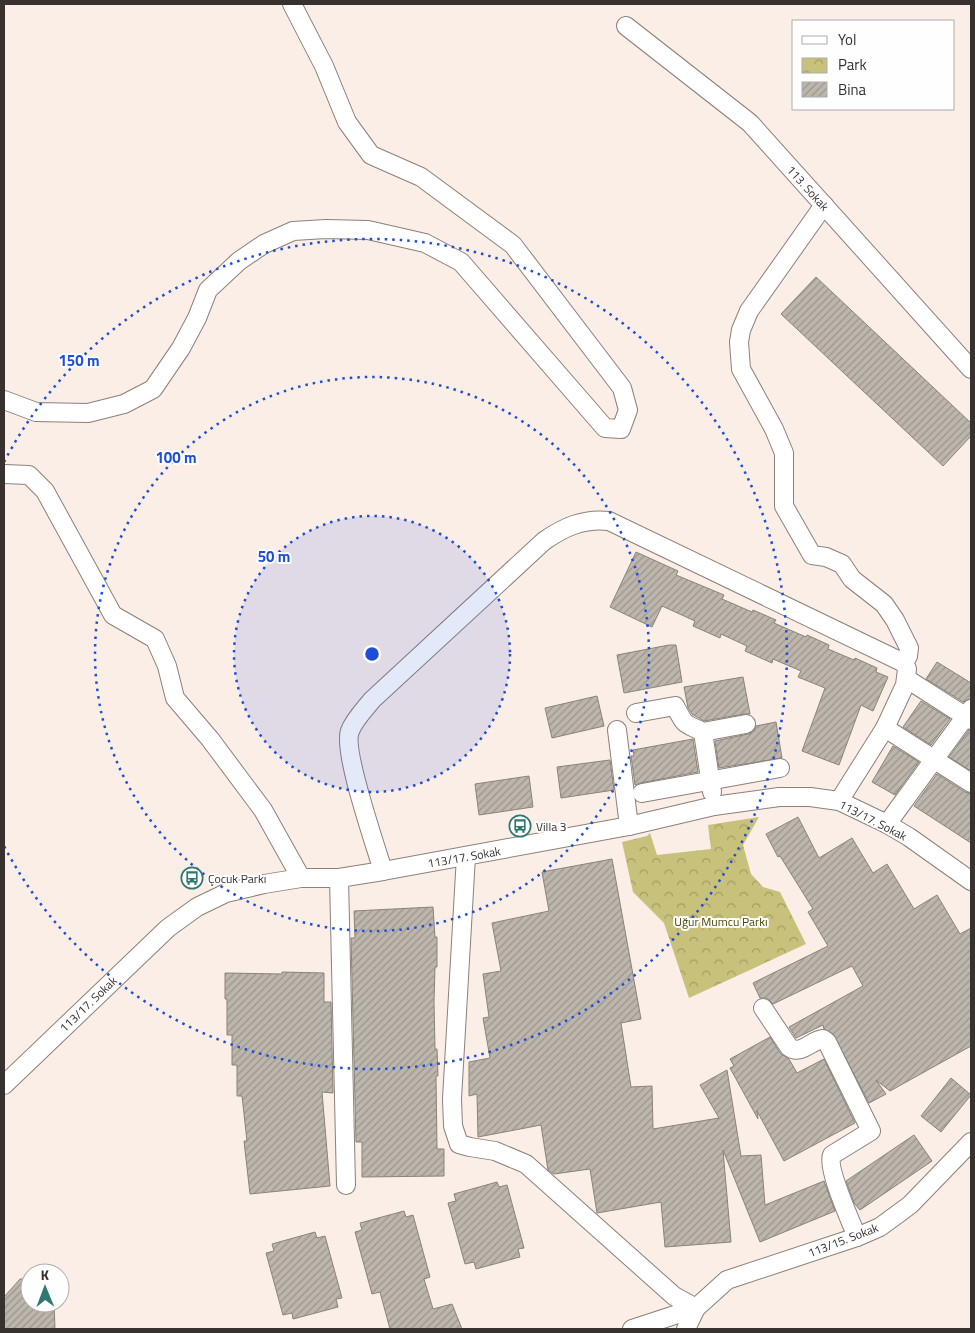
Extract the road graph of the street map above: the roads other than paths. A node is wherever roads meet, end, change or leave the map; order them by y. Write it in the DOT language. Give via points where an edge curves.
graph roads {
  1 [pos="292,4"];
  2 [pos="626,26"];
  3 [pos="824,206"];
  4 [pos="971,369"];
  5 [pos="4,400"];
  6 [pos="4,474"];
  7 [pos="905,671"];
  8 [pos="636,713"];
  9 [pos="969,715"];
  10 [pos="746,724"];
  11 [pos="885,728"];
  12 [pos="617,730"];
  13 [pos="702,732"];
  14 [pos="934,759"];
  15 [pos="780,768"];
  16 [pos="711,780"];
  17 [pos="971,783"];
  18 [pos="642,793"];
  19 [pos="839,801"];
  20 [pos="714,806"];
  21 [pos="887,824"];
  22 [pos="630,826"];
  23 [pos="466,856"];
  24 [pos="383,871"];
  25 [pos="301,878"];
  26 [pos="339,878"];
  27 [pos="971,881"];
  28 [pos="763,1008"];
  29 [pos="4,1085"];
  30 [pos="971,1142"];
  31 [pos="346,1185"];
  32 [pos="857,1238"];
  33 [pos="696,1308"];
  34 [pos="632,1329"];
  35 [pos="686,1329"];
  1 -- 5 [label="street" via="324,66 347,122 371,155 421,176 513,245 622,388 628,410 621,429 605,428 461,262 426,244 368,230 293,231 239,260 208,290 181,348 153,389 124,404 88,413 36,412"];
  2 -- 3 [label="street, 113. Sokak" via="750,123"];
  3 -- 4 [label="street, 113. Sokak"];
  3 -- 7 [label="street" via="748,311 739,342 741,369 784,453 784,506 812,555 842,564 852,579 884,604 909,648"];
  6 -- 25 [label="street" via="29,475 45,491 114,615 155,639 167,666 175,698 263,810"];
  7 -- 9 [label="street"];
  7 -- 11 [label="street"];
  7 -- 24 [label="street" via="609,521 595,519 572,524 544,541 515,567 372,700 350,730 347,740 351,762"];
  8 -- 13 [label="street" via="675,706 688,727"];
  9 -- 14 [label="street"];
  10 -- 13 [label="street"];
  11 -- 14 [label="street"];
  11 -- 19 [label="street"];
  12 -- 22 [label="street"];
  13 -- 16 [label="street"];
  14 -- 17 [label="street"];
  14 -- 21 [label="street"];
  15 -- 16 [label="street"];
  16 -- 18 [label="street"];
  16 -- 20 [label="street"];
  19 -- 20 [label="street, 113/17. Sokak" via="778,797"];
  19 -- 21 [label="street, 113/17. Sokak"];
  20 -- 22 [label="street, 113/17. Sokak"];
  21 -- 27 [label="street, 113/17. Sokak"];
  22 -- 23 [label="street, 113/17. Sokak"];
  23 -- 24 [label="street, 113/17. Sokak"];
  23 -- 33 [label="street" via="452,1099 453,1126 459,1144 495,1151 526,1164 674,1296"];
  24 -- 26 [label="street, 113/17. Sokak"];
  25 -- 26 [label="street, 113/17. Sokak"];
  25 -- 29 [label="street, 113/17. Sokak" via="226,894 197,907 168,928"];
  26 -- 31 [label="street"];
  28 -- 32 [label="street" via="794,1050 801,1050 817,1040 827,1042 871,1131 832,1155 830,1160"];
  30 -- 32 [label="street, 113/15. Sokak" via="910,1205 880,1227"];
  32 -- 33 [label="street, 113/15. Sokak" via="727,1280"];
  33 -- 34 [label="street"];
  33 -- 35 [label="street"];
}
